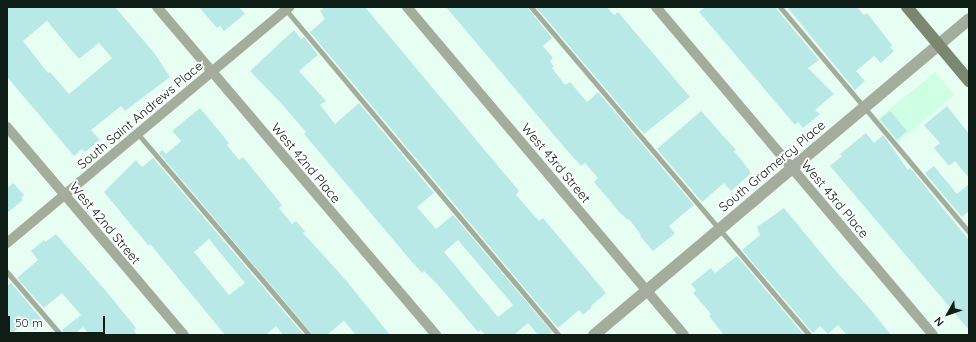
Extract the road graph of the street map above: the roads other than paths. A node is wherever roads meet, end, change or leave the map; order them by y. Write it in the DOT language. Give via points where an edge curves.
graph roads {
  1 [pos="157,7"];
  2 [pos="407,7"];
  3 [pos="531,7"];
  4 [pos="656,7"];
  5 [pos="780,7"];
  6 [pos="907,7"];
  7 [pos="287,8"];
  8 [pos="969,19"];
  9 [pos="938,44"];
  10 [pos="211,72"];
  11 [pos="969,81"];
  12 [pos="864,108"];
  13 [pos="7,127"];
  14 [pos="138,134"];
  15 [pos="791,168"];
  16 [pos="65,195"];
  17 [pos="719,229"];
  18 [pos="969,232"];
  19 [pos="7,243"];
  20 [pos="7,272"];
  21 [pos="647,290"];
  22 [pos="61,335"];
  23 [pos="184,335"];
  24 [pos="309,335"];
  25 [pos="436,335"];
  26 [pos="559,335"];
  27 [pos="594,335"];
  28 [pos="684,335"];
  29 [pos="809,335"];
  30 [pos="933,335"];
  1 -- 10 [label="street, West 42nd Place"];
  2 -- 21 [label="street, West 43rd Street"];
  3 -- 17 [label="lane"];
  4 -- 15 [label="street, West 43rd Place"];
  5 -- 12 [label="lane"];
  6 -- 9 [label="main road"];
  7 -- 10 [label="street, South Saint Andrews Place"];
  7 -- 26 [label="lane"];
  8 -- 9 [label="street, South Gramercy Place"];
  9 -- 11 [label="main road"];
  9 -- 12 [label="street, South Gramercy Place"];
  10 -- 14 [label="street, South Saint Andrews Place"];
  10 -- 25 [label="street, West 42nd Place"];
  12 -- 15 [label="street, South Gramercy Place"];
  12 -- 18 [label="lane"];
  13 -- 16 [label="street, West 42nd Street"];
  14 -- 16 [label="street, South Saint Andrews Place"];
  14 -- 24 [label="lane"];
  15 -- 17 [label="street, South Gramercy Place"];
  15 -- 30 [label="street, West 43rd Place"];
  16 -- 19 [label="street, South Saint Andrews Place"];
  16 -- 23 [label="street, West 42nd Street"];
  17 -- 21 [label="street, South Gramercy Place"];
  17 -- 29 [label="lane"];
  20 -- 22 [label="lane"];
  21 -- 27 [label="street, South Gramercy Place"];
  21 -- 28 [label="street, West 43rd Street"];
}
